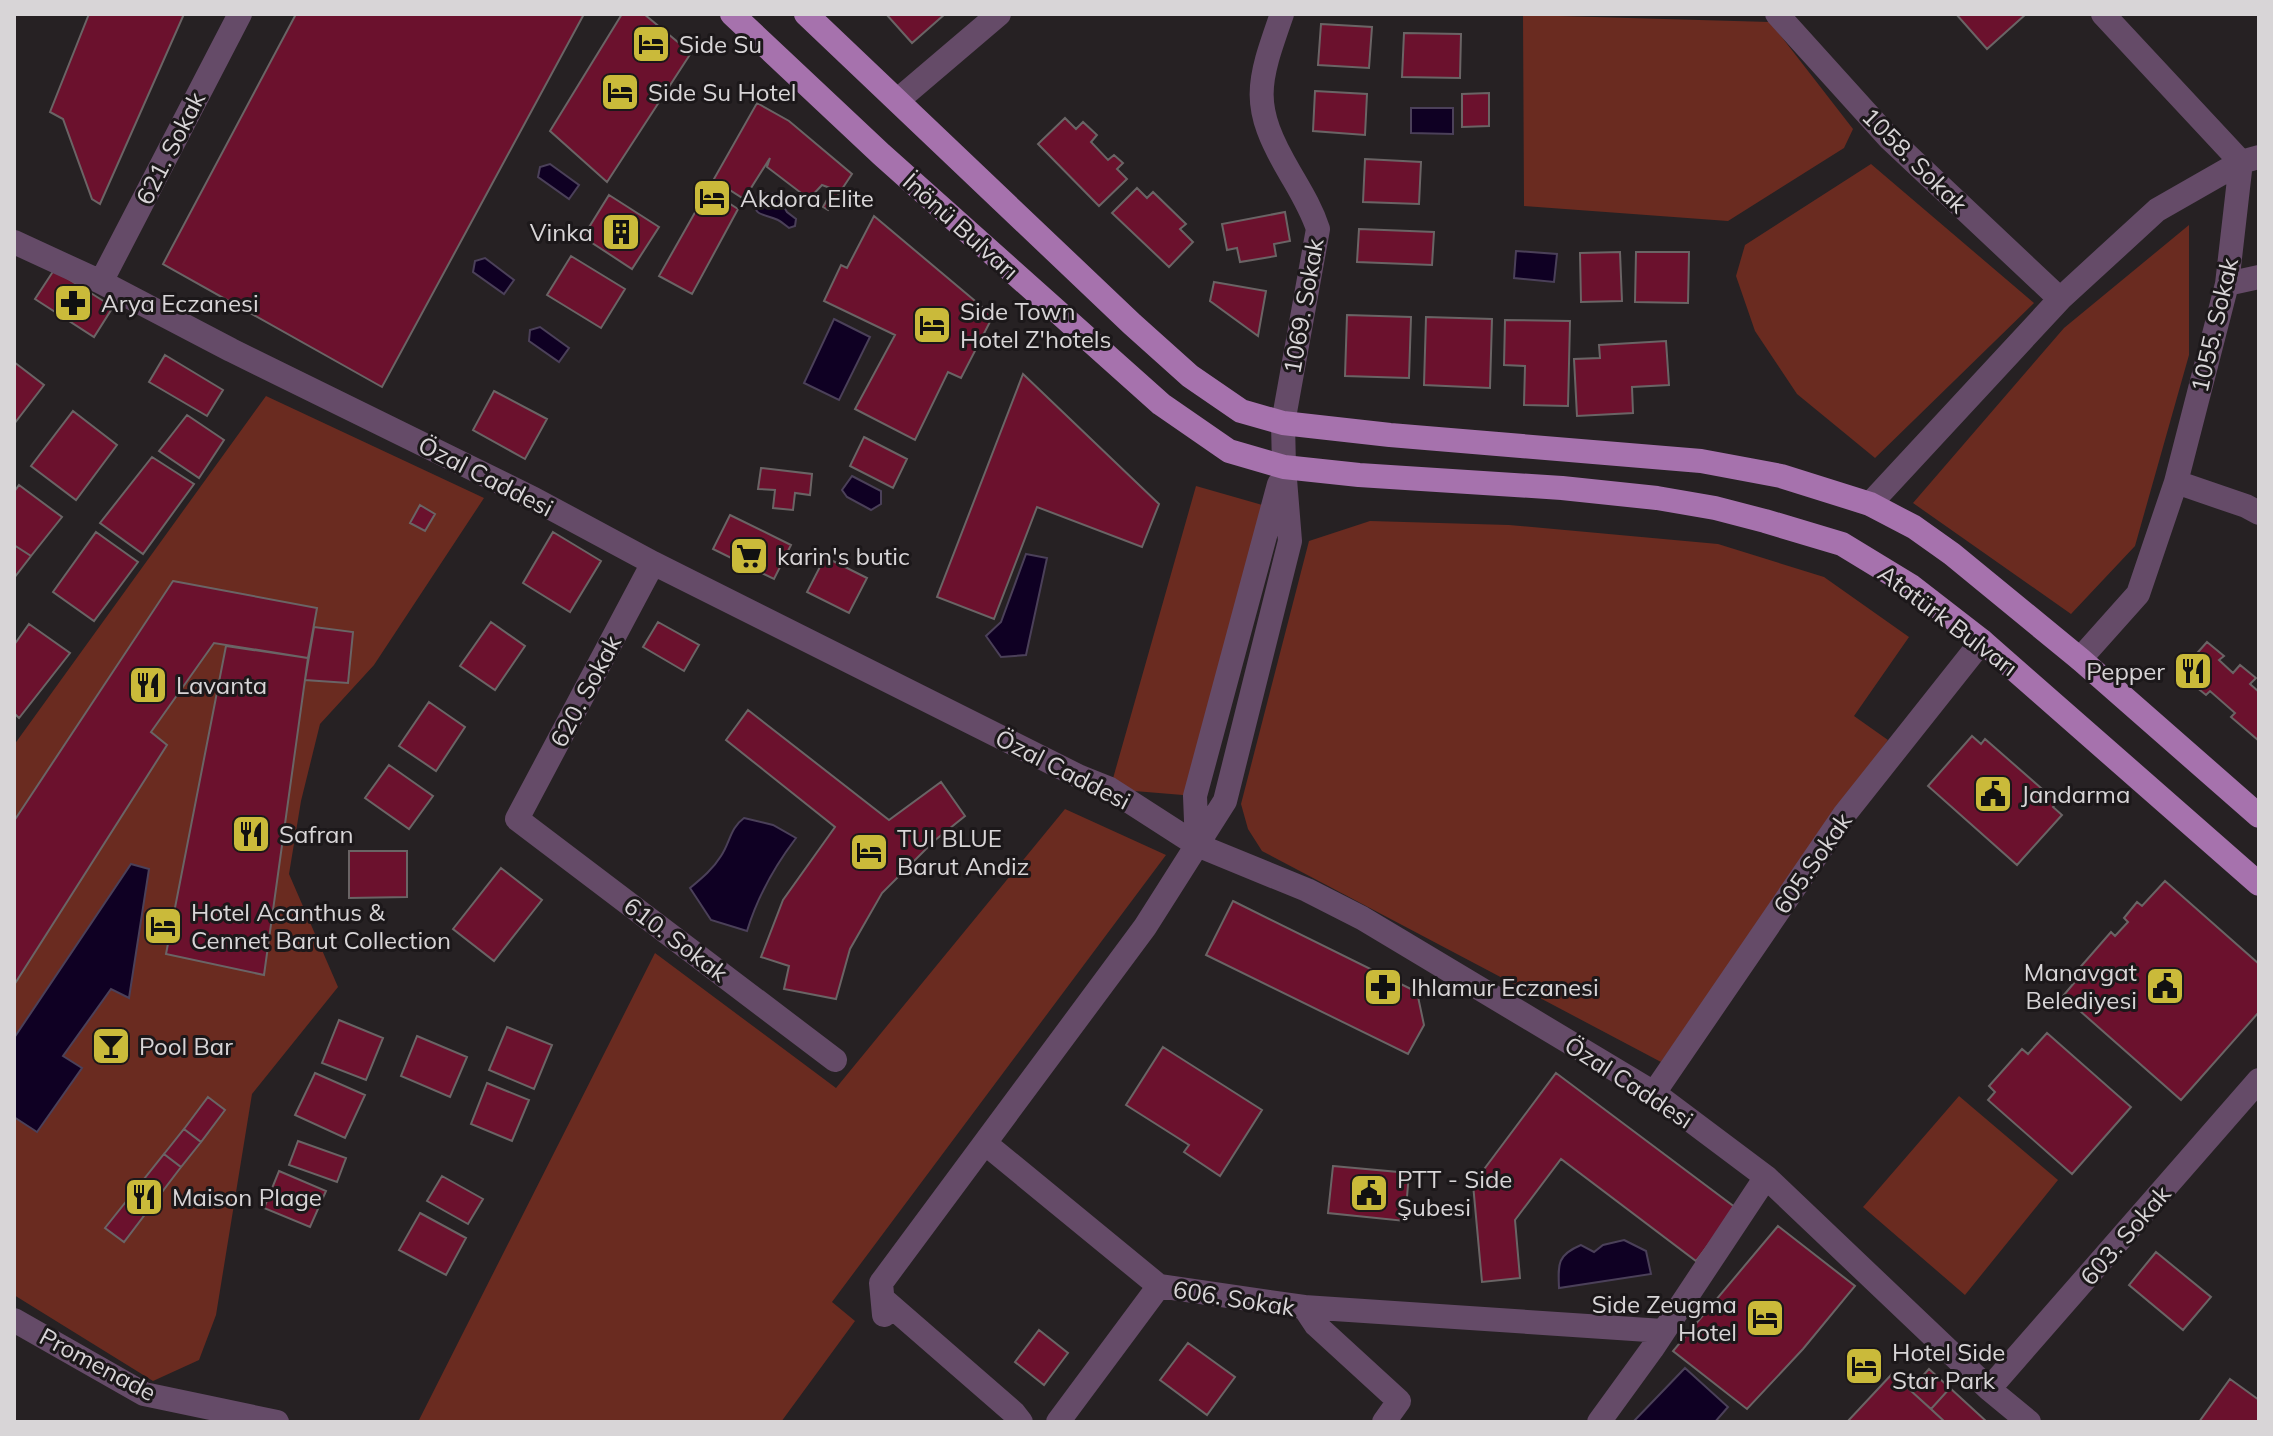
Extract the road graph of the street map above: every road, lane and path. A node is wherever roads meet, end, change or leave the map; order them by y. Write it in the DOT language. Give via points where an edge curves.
graph roads {
  1 [pos="240,14"];
  2 [pos="732,14"];
  3 [pos="806,14"];
  4 [pos="999,14"];
  5 [pos="1282,14"];
  6 [pos="1777,14"];
  7 [pos="2103,14"];
  8 [pos="898,100"];
  9 [pos="2250,160"];
  10 [pos="18,249"];
  11 [pos="2259,277"];
  12 [pos="101,282"];
  13 [pos="2227,284"];
  14 [pos="2060,299"];
  15 [pos="1283,423"];
  16 [pos="1284,467"];
  17 [pos="2176,482"];
  18 [pos="1870,504"];
  19 [pos="2259,513"];
  20 [pos="653,563"];
  21 [pos="1982,641"];
  22 [pos="2080,659"];
  23 [pos="2259,816"];
  24 [pos="517,819"];
  25 [pos="1197,845"];
  26 [pos="2259,884"];
  27 [pos="835,1060"];
  28 [pos="2259,1080"];
  29 [pos="1654,1093"];
  30 [pos="986,1144"];
  31 [pos="1766,1177"];
  32 [pos="1159,1286"];
  33 [pos="1304,1307"];
  34 [pos="14,1320"];
  35 [pos="1663,1331"];
  36 [pos="1989,1389"];
  37 [pos="277,1422"];
  38 [pos="1021,1422"];
  39 [pos="1058,1422"];
  40 [pos="1384,1422"];
  41 [pos="1599,1422"];
  42 [pos="2029,1422"];
  1 -- 12 [label="street, 621. Sokak"];
  2 -- 16 [label="main road, İnönü Bulvarı" via="1161,404 1229,451"];
  3 -- 8 [label="main road, İnönü Bulvarı"];
  4 -- 8 [label="street"];
  5 -- 15 [label="street, 1069. Sokak" via="1264,65 1260,99 1270,137 1318,229"];
  6 -- 14 [label="street, 1058. Sokak" via="1889,138"];
  7 -- 9 [label="street"];
  8 -- 15 [label="main road, İnönü Bulvarı" via="1190,376 1241,411"];
  9 -- 13 [label="street, 1055. Sokak"];
  9 -- 14 [label="street" via="2157,210"];
  10 -- 12 [label="street, Özal Caddesi"];
  11 -- 13 [label="street"];
  12 -- 20 [label="street, Özal Caddesi"];
  13 -- 17 [label="street, 1055. Sokak"];
  14 -- 18 [label="street"];
  15 -- 16 [label="street, 1069. Sokak"];
  15 -- 18 [label="main road" via="1701,461 1781,476"];
  16 -- 21 [label="main road, Atatürk Bulvarı" via="1657,498 1753,517 1842,544 1911,586"];
  16 -- 25 [label="street, 1069. Sokak" via="1195,796"];
  17 -- 19 [label="street"];
  17 -- 22 [label="street, 1055. Sokak" via="2138,594"];
  18 -- 22 [label="main road" via="1952,554"];
  20 -- 24 [label="street, 620. Sokak"];
  20 -- 25 [label="street, Özal Caddesi" via="1110,789"];
  21 -- 26 [label="main road, Atatürk Bulvarı"];
  21 -- 29 [label="street, 605.Sokak" via="1844,815"];
  22 -- 23 [label="main road"];
  24 -- 27 [label="street, 610. Sokak"];
  25 -- 29 [label="street, Özal Caddesi" via="1362,918"];
  25 -- 30 [label="street" via="1145,927"];
  28 -- 36 [label="street, 603. Sokak"];
  29 -- 31 [label="street, Özal Caddesi"];
  30 -- 32 [label="street, 606. Sokak"];
  30 -- 38 [label="street" via="881,1283 884,1307"];
  31 -- 35 [label="street"];
  31 -- 36 [label="street, Özal Caddesi"];
  32 -- 33 [label="street, 606. Sokak"];
  32 -- 39 [label="street"];
  33 -- 35 [label="street"];
  33 -- 40 [label="street, 606. Sokak" via="1316,1325 1399,1401"];
  34 -- 37 [label="street, Promenade" via="144,1394"];
  35 -- 41 [label="street"];
  36 -- 42 [label="street, Özal Caddesi"];
}
